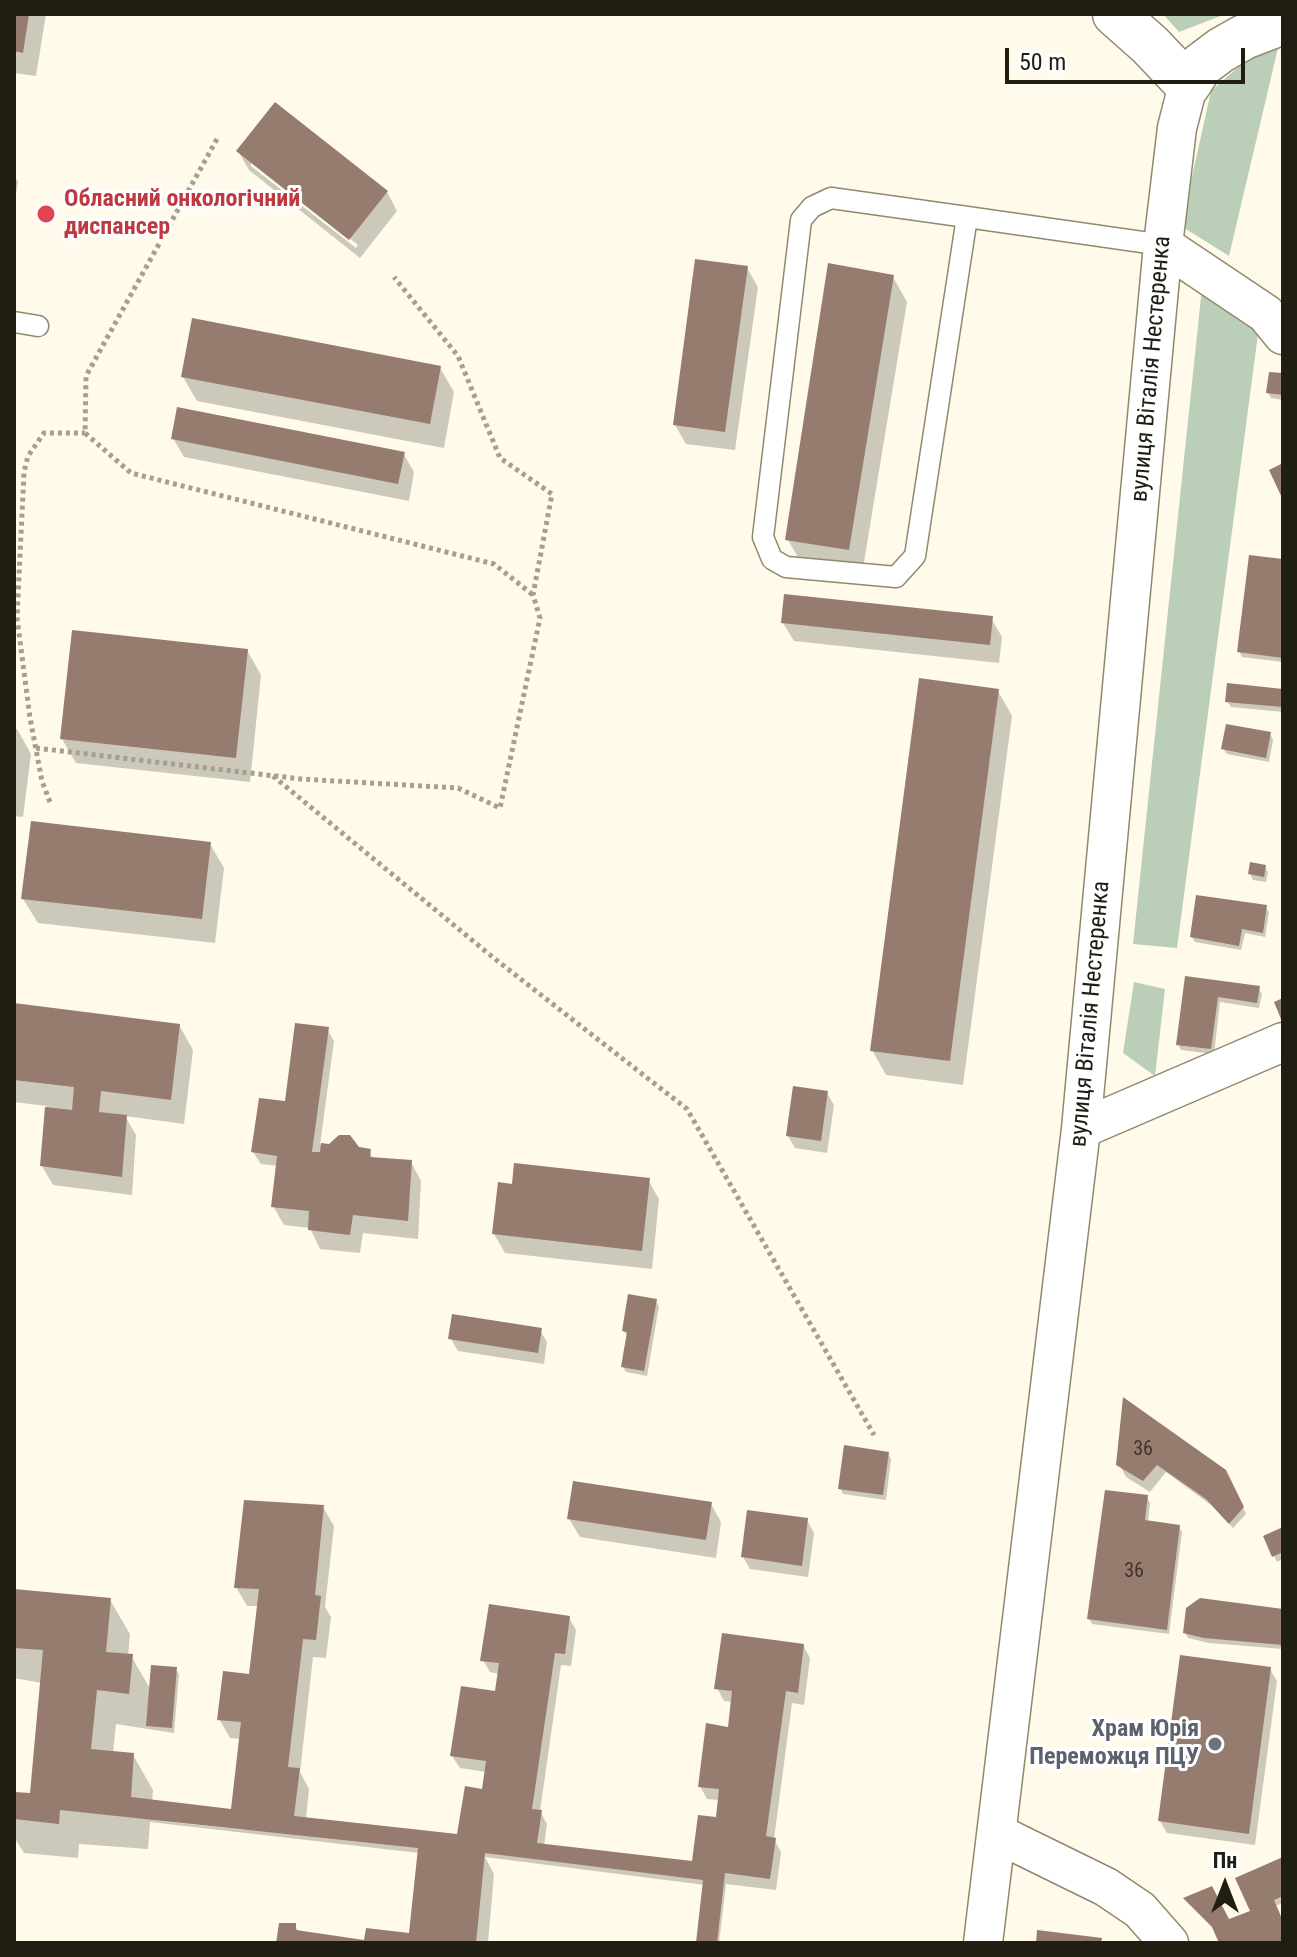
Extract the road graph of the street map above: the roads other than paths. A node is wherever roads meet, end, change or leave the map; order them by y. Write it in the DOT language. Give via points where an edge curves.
graph roads {
  1 [pos="1115,14"];
  2 [pos="1283,22"];
  3 [pos="1188,85"];
  4 [pos="967,217"];
  5 [pos="1163,245"];
  6 [pos="14,322"];
  7 [pos="38,326"];
  8 [pos="1283,335"];
  9 [pos="1283,1042"];
  10 [pos="1081,1129"];
  11 [pos="998,1834"];
  12 [pos="983,1943"];
  13 [pos="1169,1943"];
  1 -- 3 [label="street"];
  2 -- 3 [label="street" via="1221,50 1201,65"];
  3 -- 5 [label="street, вулиця Віталія Нестеренка" via="1177,128"];
  4 -- 4 [label="lane" via="831,198 801,220 763,537 772,559 786,567 896,577 915,556"];
  4 -- 5 [label="lane"];
  5 -- 8 [label="street" via="1266,314"];
  5 -- 10 [label="street, вулиця Віталія Нестеренка"];
  6 -- 7 [label="lane"];
  9 -- 10 [label="street"];
  10 -- 11 [label="street, вулиця Віталія Нестеренка"];
  11 -- 12 [label="street, вулиця Віталія Нестеренка"];
  11 -- 13 [label="street" via="1106,1887 1140,1910"];
}
